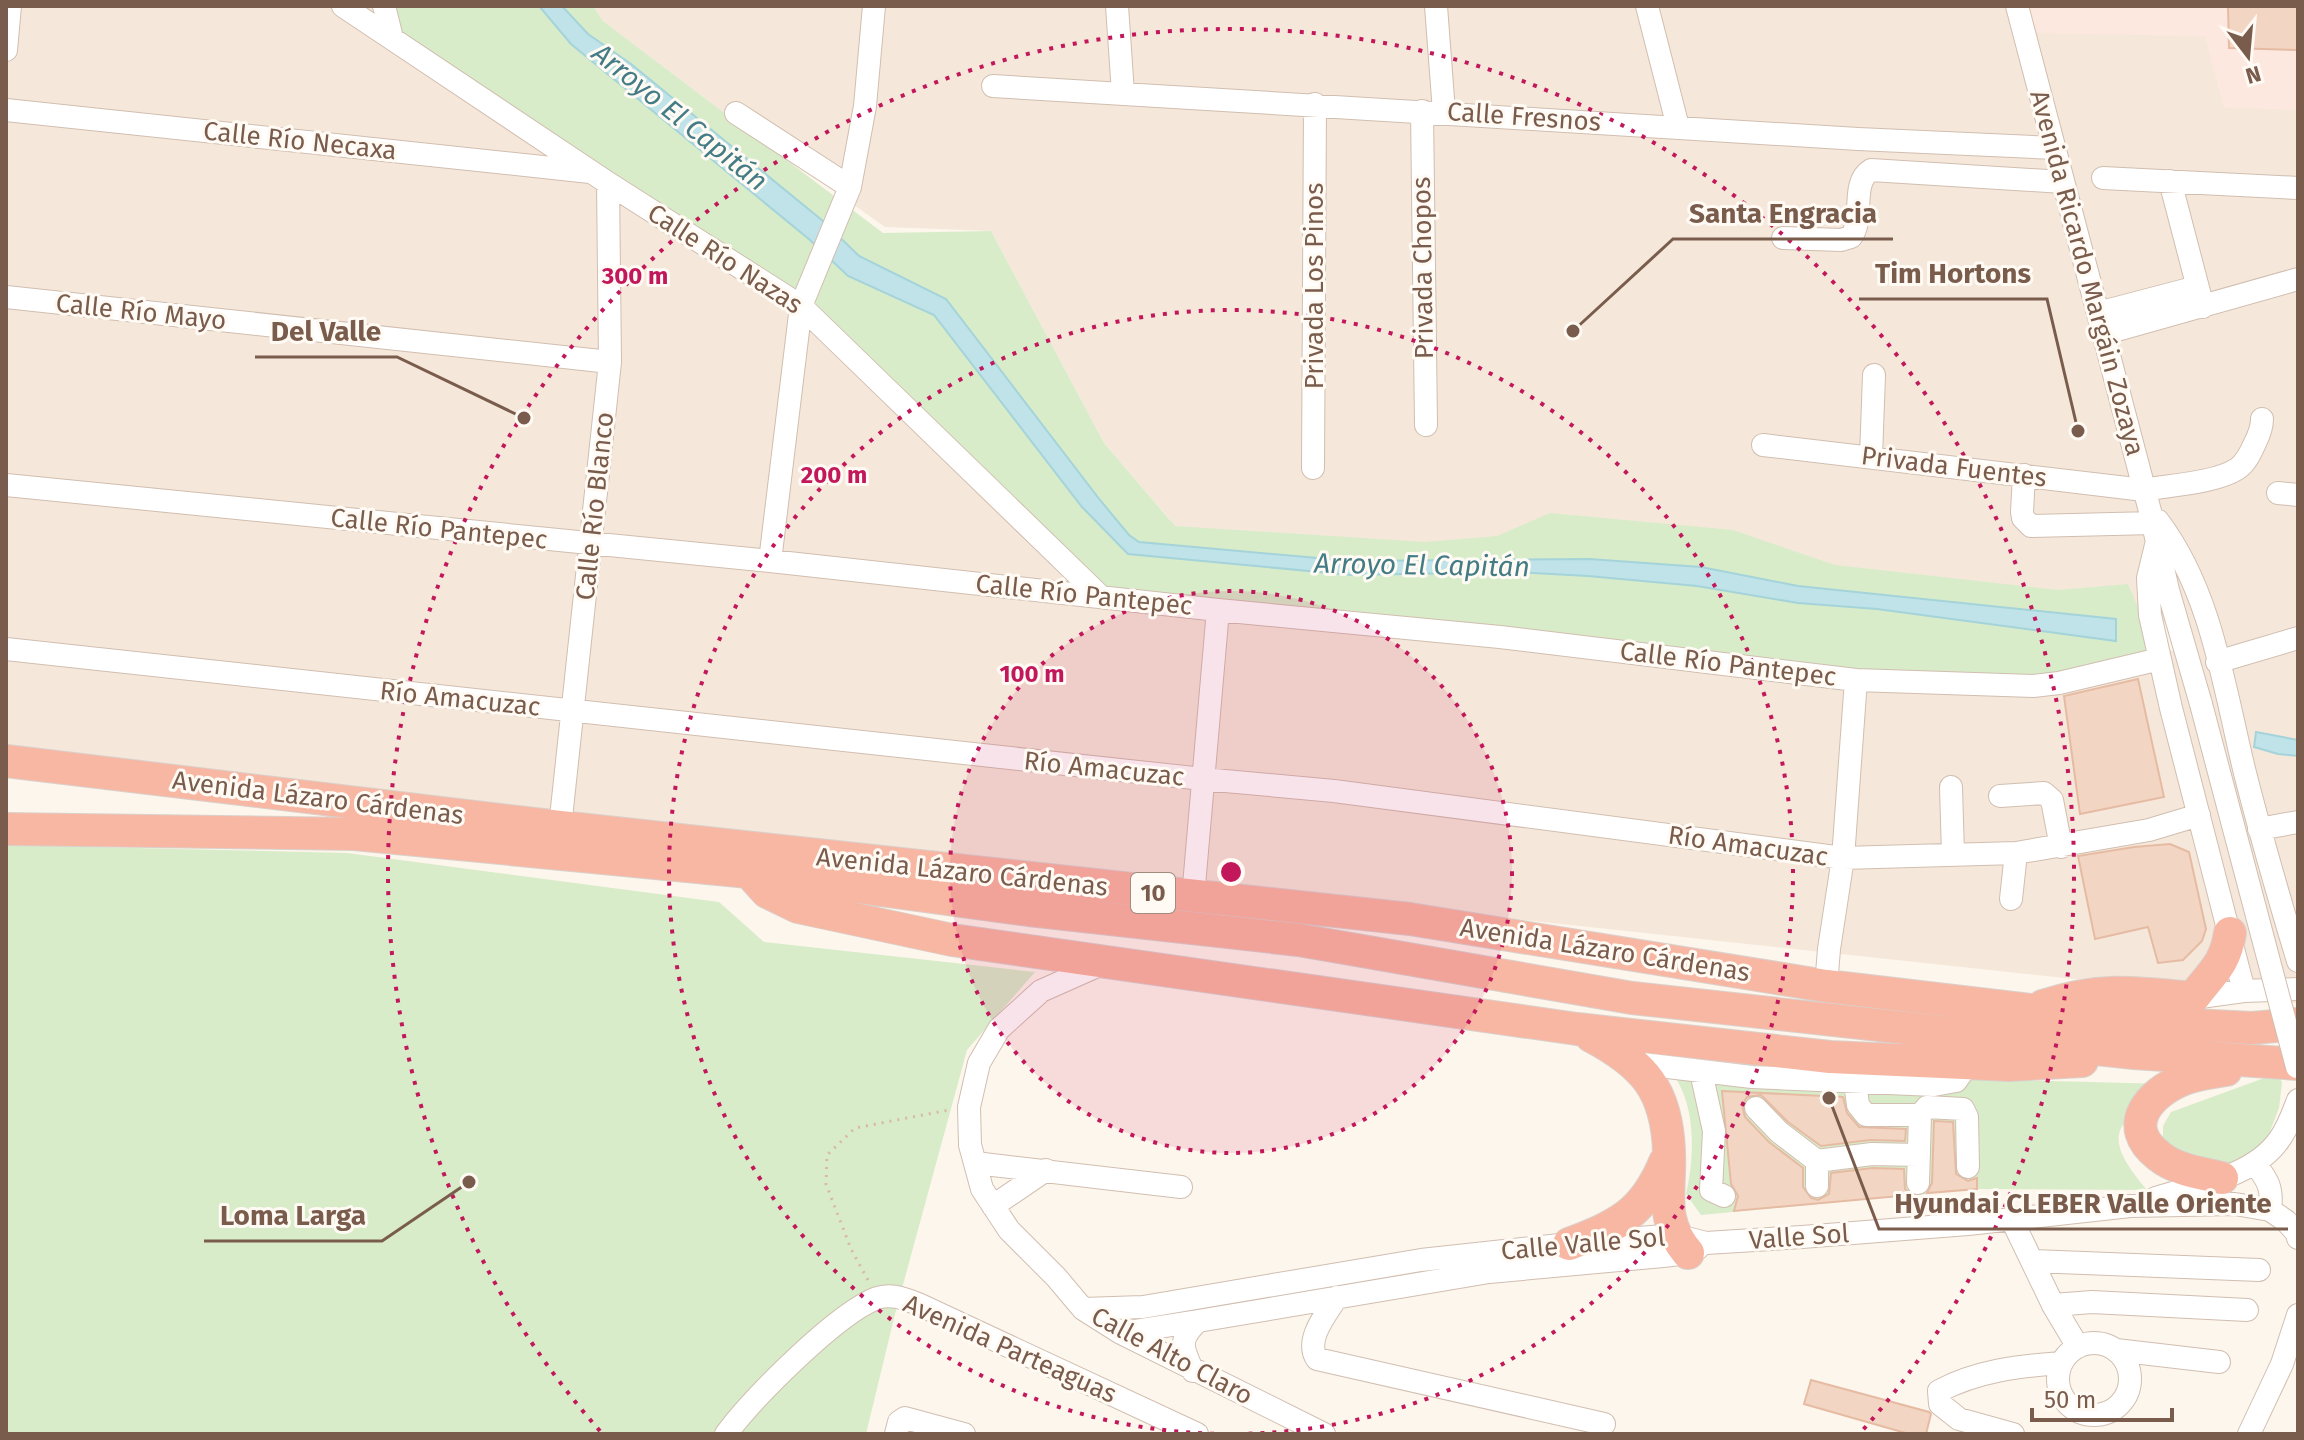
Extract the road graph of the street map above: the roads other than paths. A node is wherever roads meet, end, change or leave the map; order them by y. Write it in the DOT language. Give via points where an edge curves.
graph roads {
  1 [pos="10,6"];
  2 [pos="343,6"];
  3 [pos="384,6"];
  4 [pos="874,6"];
  5 [pos="1117,6"];
  6 [pos="1436,6"];
  7 [pos="1647,6"];
  8 [pos="2024,16"];
  9 [pos="392,38"];
  10 [pos="6,50"];
  11 [pos="993,86"];
  12 [pos="1123,93"];
  13 [pos="1315,104"];
  14 [pos="6,110"];
  15 [pos="1433,111"];
  16 [pos="736,113"];
  17 [pos="1678,127"];
  18 [pos="2054,148"];
  19 [pos="601,178"];
  20 [pos="2103,178"];
  21 [pos="2170,181"];
  22 [pos="2063,182"];
  23 [pos="850,187"];
  24 [pos="2298,188"];
  25 [pos="1783,238"];
  26 [pos="2298,279"];
  27 [pos="6,297"];
  28 [pos="2200,297"];
  29 [pos="801,306"];
  30 [pos="2101,324"];
  31 [pos="610,362"];
  32 [pos="1874,375"];
  33 [pos="2262,419"];
  34 [pos="1426,425"];
  35 [pos="1763,445"];
  36 [pos="1871,457"];
  37 [pos="1313,468"];
  38 [pos="2024,475"];
  39 [pos="6,485"];
  40 [pos="2151,516"];
  41 [pos="592,544"];
  42 [pos="770,561"];
  43 [pos="1099,595"];
  44 [pos="1218,610"];
  45 [pos="2298,638"];
  46 [pos="6,649"];
  47 [pos="2160,659"];
  48 [pos="2217,662"];
  49 [pos="1856,680"];
  50 [pos="574,712"];
  51 [pos="6,761"];
  52 [pos="1203,779"];
  53 [pos="6,781"];
  54 [pos="1951,787"];
  55 [pos="246,790"];
  56 [pos="2000,796"];
  57 [pos="6,811"];
  58 [pos="2199,815"];
  59 [pos="2298,822"];
  60 [pos="560,827"];
  61 [pos="6,829"];
  62 [pos="2259,829"];
  63 [pos="148,831"];
  64 [pos="2061,847"];
  65 [pos="2016,853"];
  66 [pos="1953,855"];
  67 [pos="1843,858"];
  68 [pos="749,872"];
  69 [pos="1193,897"];
  70 [pos="2011,899"];
  71 [pos="2230,933"];
  72 [pos="2298,961"];
  73 [pos="1107,962"];
  74 [pos="1826,986"];
  75 [pos="2298,989"];
  76 [pos="2244,991"];
  77 [pos="2193,998"];
  78 [pos="2033,1010"];
  79 [pos="2298,1024"];
  80 [pos="1577,1029"];
  81 [pos="2134,1053"];
  82 [pos="1634,1063"];
  83 [pos="1968,1064"];
  84 [pos="2294,1065"];
  85 [pos="1701,1072"];
  86 [pos="1855,1082"];
  87 [pos="2298,1100"];
  88 [pos="1756,1108"];
  89 [pos="1920,1115"];
  90 [pos="1669,1151"];
  91 [pos="1919,1155"];
  92 [pos="1817,1161"];
  93 [pos="975,1163"];
  94 [pos="2255,1164"];
  95 [pos="1968,1167"];
  96 [pos="1046,1170"];
  97 [pos="2222,1178"];
  98 [pos="1918,1183"];
  99 [pos="1817,1186"];
  100 [pos="1181,1187"];
  101 [pos="1724,1196"];
  102 [pos="993,1206"];
  103 [pos="2130,1206"];
  104 [pos="2270,1210"];
  105 [pos="2012,1220"];
  106 [pos="2298,1238"];
  107 [pos="1569,1244"];
  108 [pos="1690,1244"];
  109 [pos="2034,1261"];
  110 [pos="2259,1270"];
  111 [pos="1337,1297"];
  112 [pos="2053,1305"];
  113 [pos="1083,1309"];
  114 [pos="2247,1310"];
  115 [pos="2298,1315"];
  116 [pos="1198,1321"];
  117 [pos="1121,1333"];
  118 [pos="2078,1347"];
  119 [pos="2116,1350"];
  120 [pos="2219,1362"];
  121 [pos="2061,1363"];
  122 [pos="1193,1371"];
  123 [pos="1604,1424"];
  124 [pos="726,1434"];
  125 [pos="896,1434"];
  126 [pos="964,1434"];
  127 [pos="1197,1434"];
  128 [pos="1324,1434"];
  129 [pos="2013,1434"];
  130 [pos="2249,1434"];
  1 -- 10 [label="street"];
  2 -- 9 [label="street, Calle Río Nazas"];
  3 -- 9 [label="street"];
  4 -- 23 [label="street" via="863,120"];
  5 -- 12 [label="street"];
  6 -- 15 [label="street, Privada Chopos"];
  7 -- 17 [label="street"];
  8 -- 18 [label="street, Avenida Ricardo Margáin Zozaya"];
  9 -- 19 [label="street, Calle Río Nazas"];
  11 -- 12 [label="street, Calle Fresnos"];
  12 -- 13 [label="street, Calle Fresnos"];
  13 -- 15 [label="street, Calle Fresnos"];
  13 -- 37 [label="street, Privada Los Pinos"];
  14 -- 19 [label="street, Calle Río Necaxa"];
  15 -- 17 [label="street, Calle Fresnos"];
  15 -- 34 [label="street, Privada Chopos"];
  16 -- 23 [label="street"];
  17 -- 18 [label="street, Calle Fresnos"];
  18 -- 22 [label="street, Avenida Ricardo Margáin Zozaya"];
  19 -- 29 [label="street, Calle Río Nazas"];
  19 -- 31 [label="street, Calle Río Blanco"];
  20 -- 21 [label="street"];
  21 -- 24 [label="street"];
  21 -- 28 [label="street"];
  22 -- 25 [label="street" via="1871,170 1861,182 1851,237"];
  22 -- 30 [label="street, Avenida Ricardo Margáin Zozaya"];
  23 -- 29 [label="street"];
  26 -- 28 [label="street"];
  27 -- 31 [label="street, Calle Río Mayo"];
  28 -- 30 [label="street"];
  29 -- 42 [label="street"];
  29 -- 43 [label="street, Calle Río Nazas"];
  30 -- 40 [label="street, Avenida Ricardo Margáin Zozaya"];
  31 -- 41 [label="street, Calle Río Blanco"];
  32 -- 36 [label="street"];
  33 -- 40 [label="street" via="2252,449 2238,468"];
  35 -- 36 [label="street, Privada Fuentes"];
  36 -- 38 [label="street, Privada Fuentes"];
  38 -- 40 [label="street, Privada Fuentes"];
  38 -- 40 [label="street" via="2023,518 2031,526"];
  39 -- 41 [label="street, Calle Río Pantepec"];
  40 -- 47 [label="street, Avenida Ricardo Margáin Zozaya" via="2148,596"];
  40 -- 48 [label="street" via="2170,538 2198,591"];
  40 -- 84 [label="street, Avenida Ricardo Margáin Zozaya, bridge"];
  41 -- 42 [label="street, Calle Río Pantepec"];
  41 -- 50 [label="street, Calle Río Blanco"];
  42 -- 43 [label="street, Calle Río Pantepec"];
  43 -- 44 [label="street, Calle Río Pantepec"];
  44 -- 49 [label="street, Calle Río Pantepec"];
  44 -- 52 [label="street"];
  45 -- 48 [label="street"];
  46 -- 50 [label="street, Río Amacuzac"];
  47 -- 49 [label="street, Calle Río Pantepec" via="2033,686"];
  47 -- 58 [label="street, Avenida Ricardo Margáin Zozaya"];
  48 -- 62 [label="street"];
  49 -- 67 [label="street"];
  50 -- 52 [label="street, Río Amacuzac"];
  50 -- 60 [label="street, Calle Río Blanco"];
  51 -- 55 [label="highway, Avenida Lázaro Cárdenas / 10"];
  52 -- 67 [label="street, Río Amacuzac" via="1334,791"];
  52 -- 69 [label="street"];
  53 -- 55 [label="highway" via="205,798"];
  54 -- 66 [label="street"];
  55 -- 60 [label="highway, Avenida Lázaro Cárdenas / 10"];
  56 -- 64 [label="street" via="2044,793 2052,800"];
  57 -- 63 [label="highway" via="114,814 132,818"];
  58 -- 64 [label="street, Río Amacuzac"];
  58 -- 71 [label="street, Avenida Ricardo Margáin Zozaya"];
  59 -- 62 [label="street"];
  60 -- 69 [label="highway, Avenida Lázaro Cárdenas / 10"];
  61 -- 63 [label="highway, Avenida Lázaro Cárdenas / 10"];
  62 -- 72 [label="street"];
  63 -- 68 [label="highway, Avenida Lázaro Cárdenas / 10" via="354,834"];
  64 -- 65 [label="street, Río Amacuzac"];
  65 -- 66 [label="street, Río Amacuzac"];
  65 -- 70 [label="street"];
  66 -- 67 [label="street, Río Amacuzac"];
  67 -- 74 [label="street"];
  68 -- 73 [label="highway" via="767,892 798,907 952,940"];
  68 -- 81 [label="highway, Avenida Lázaro Cárdenas / 10" via="1299,940 1632,998"];
  69 -- 74 [label="highway, Avenida Lázaro Cárdenas / 10" via="1410,919"];
  71 -- 76 [label="street, Avenida Ricardo Margáin Zozaya"];
  71 -- 77 [label="highway" via="2222,962"];
  73 -- 80 [label="highway"];
  73 -- 93 [label="street, Calle Alto Claro" via="1041,991 999,1029 979,1063 969,1107"];
  74 -- 78 [label="highway, Avenida Lázaro Cárdenas / 10"];
  75 -- 76 [label="street"];
  76 -- 77 [label="street"];
  77 -- 78 [label="highway" via="2105,992"];
  78 -- 79 [label="highway, Avenida Lázaro Cárdenas / 10" via="2134,1022 2252,1028"];
  80 -- 82 [label="highway"];
  80 -- 83 [label="highway" via="1830,1057"];
  81 -- 83 [label="highway" via="2050,1065"];
  81 -- 84 [label="highway, Avenida Lázaro Cárdenas / 10"];
  82 -- 85 [label="street"];
  82 -- 90 [label="highway" via="1659,1093"];
  83 -- 86 [label="street" via="1956,1081 1947,1084"];
  84 -- 97 [label="highway" via="2195,1075 2157,1095 2143,1110 2139,1127 2160,1157"];
  85 -- 86 [label="street"];
  85 -- 101 [label="street" via="1714,1131 1711,1190"];
  86 -- 89 [label="street" via="1858,1105 1866,1115"];
  87 -- 94 [label="street, Valle Sol" via="2278,1141"];
  88 -- 92 [label="street"];
  89 -- 91 [label="street"];
  89 -- 95 [label="street" via="1927,1107 1963,1109"];
  90 -- 107 [label="highway" via="1640,1206 1619,1224"];
  90 -- 108 [label="highway" via="1666,1196"];
  91 -- 92 [label="street"];
  91 -- 98 [label="street"];
  92 -- 99 [label="street"];
  93 -- 96 [label="street"];
  93 -- 102 [label="street, Calle Alto Claro"];
  94 -- 97 [label="street, Valle Sol"];
  94 -- 104 [label="street" via="2270,1182"];
  96 -- 100 [label="street"];
  96 -- 102 [label="street"];
  97 -- 103 [label="street, Valle Sol"];
  102 -- 113 [label="street, Calle Alto Claro"];
  103 -- 104 [label="street, Valle Sol" via="2235,1204"];
  103 -- 105 [label="street, Valle Sol"];
  104 -- 106 [label="street"];
  105 -- 108 [label="street, Valle Sol"];
  105 -- 109 [label="street"];
  107 -- 108 [label="street, Calle Valle Sol"];
  107 -- 113 [label="street, Calle Valle Sol" via="1421,1260 1143,1307"];
  108 -- 111 [label="street, Calle Valle Sol"];
  109 -- 110 [label="street"];
  109 -- 112 [label="street"];
  111 -- 116 [label="street, Calle Valle Sol"];
  111 -- 123 [label="street" via="1313,1343 1317,1359"];
  112 -- 114 [label="street" via="2092,1302"];
  112 -- 118 [label="street"];
  113 -- 117 [label="street, Calle Alto Claro"];
  115 -- 130 [label="street"];
  116 -- 117 [label="street, Calle Valle Sol"];
  116 -- 122 [label="street" via="1184,1339"];
  117 -- 122 [label="street, Calle Alto Claro"];
  118 -- 119 [label="street" via="2098,1343"];
  118 -- 121 [label="street"];
  119 -- 120 [label="street"];
  119 -- 121 [label="street" via="2129,1369 2128,1393 2102,1415 2069,1406 2058,1386"];
  121 -- 129 [label="street" via="2011,1367 1939,1391 1940,1404 1959,1419"];
  122 -- 128 [label="street, Calle Alto Claro"];
  124 -- 127 [label="street, Avenida Parteaguas" via="789,1365 857,1310 894,1296"];
  125 -- 126 [label="street" via="905,1418"];
}
